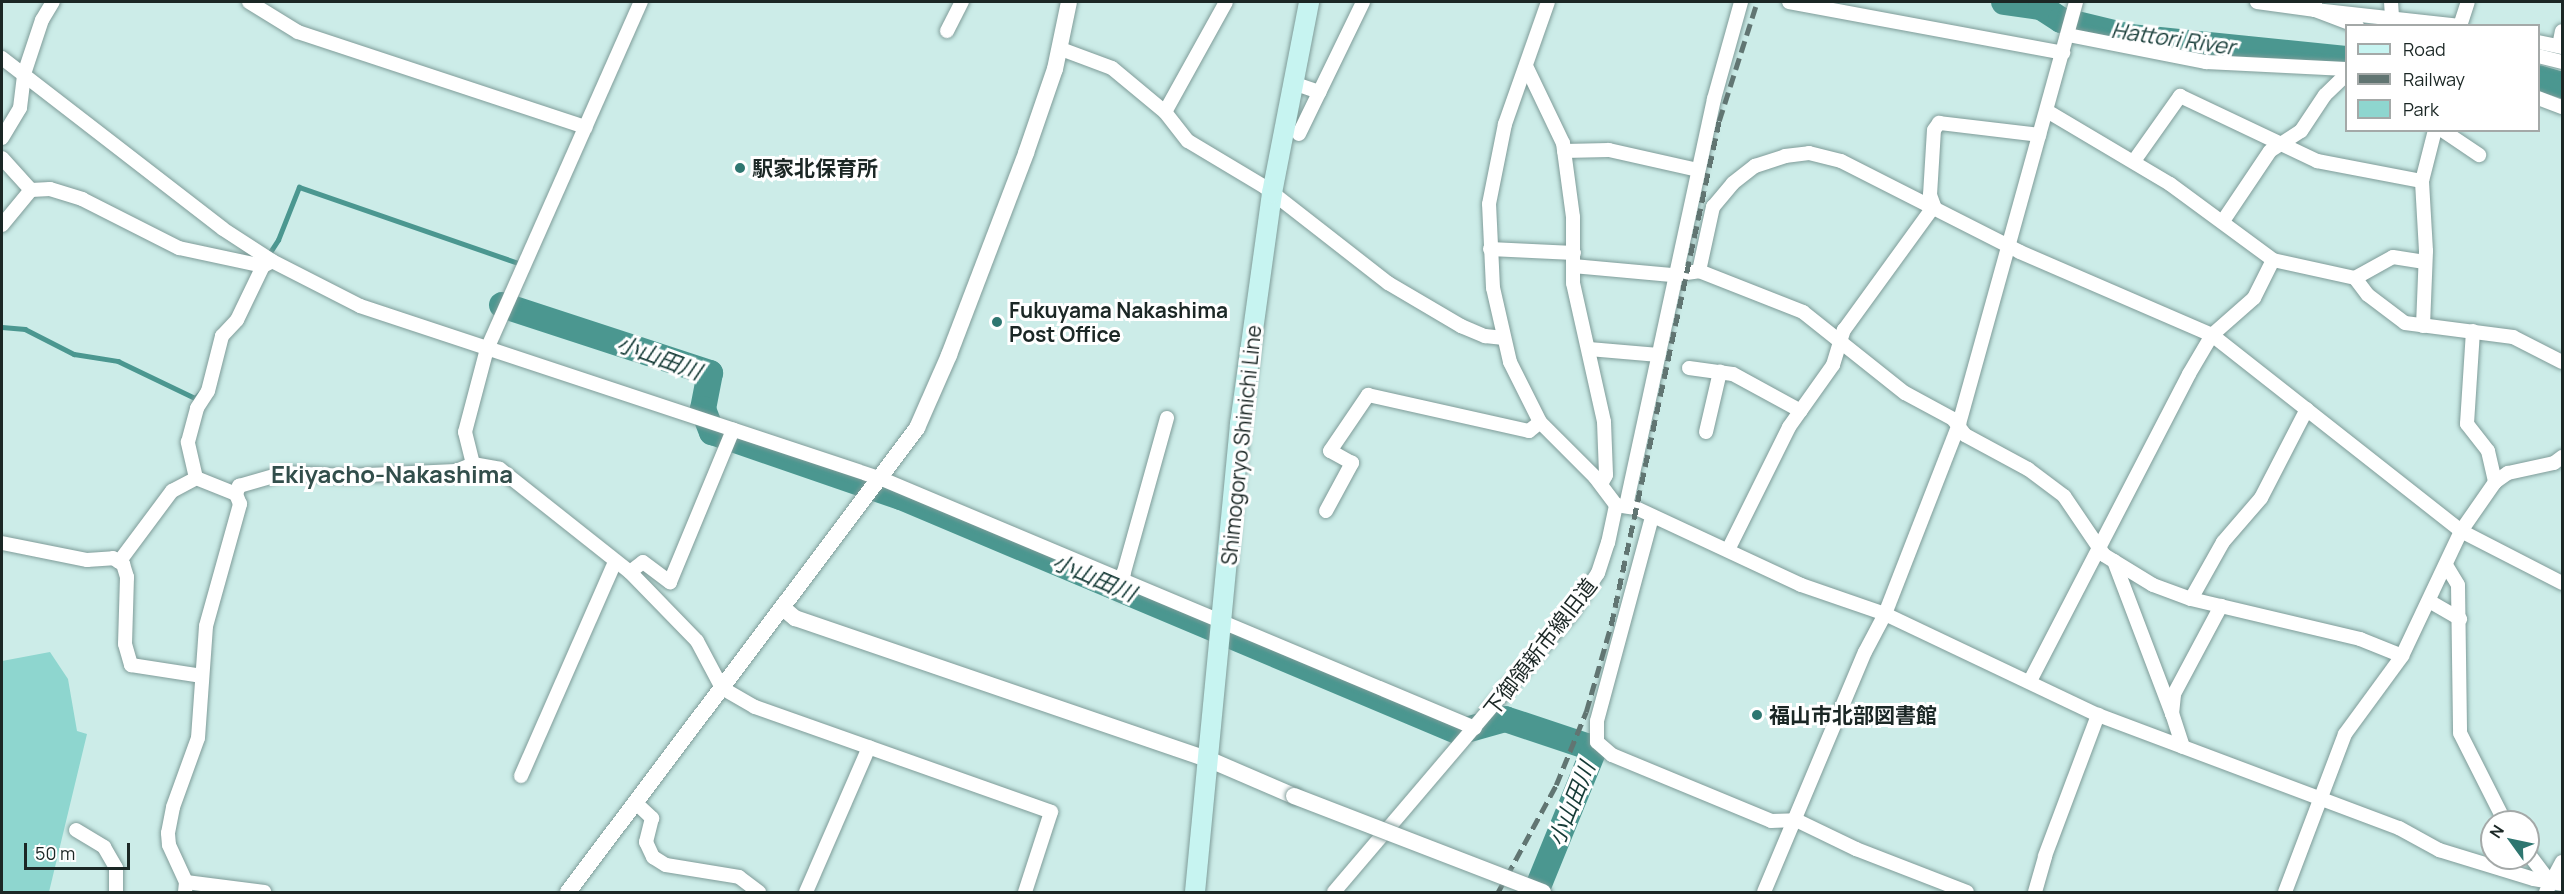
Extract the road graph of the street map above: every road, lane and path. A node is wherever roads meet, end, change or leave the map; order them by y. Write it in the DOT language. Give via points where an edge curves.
graph roads {
  1 [pos="53,2"];
  2 [pos="249,2"];
  3 [pos="641,2"];
  4 [pos="962,2"];
  5 [pos="1069,2"];
  6 [pos="1226,2"];
  7 [pos="1309,2"];
  8 [pos="1363,2"];
  9 [pos="1548,2"];
  10 [pos="1742,2"];
  11 [pos="1789,2"];
  12 [pos="2076,2"];
  13 [pos="2257,2"];
  14 [pos="2391,2"];
  15 [pos="2468,2"];
  16 [pos="2315,6"];
  17 [pos="2392,17"];
  18 [pos="2353,24"];
  19 [pos="2445,24"];
  20 [pos="2461,24"];
  21 [pos="947,31"];
  22 [pos="2562,31"];
  23 [pos="2068,35"];
  24 [pos="2540,42"];
  25 [pos="2561,46"];
  26 [pos="1060,49"];
  27 [pos="2063,53"];
  28 [pos="2540,56"];
  29 [pos="2,58"];
  30 [pos="2562,62"];
  31 [pos="1527,68"];
  32 [pos="2345,69"];
  33 [pos="24,74"];
  34 [pos="2345,76"];
  35 [pos="1293,83"];
  36 [pos="1319,92"];
  37 [pos="2540,99"];
  38 [pos="2562,107"];
  39 [pos="2047,111"];
  40 [pos="1165,112"];
  41 [pos="586,127"];
  42 [pos="2434,132"];
  43 [pos="2445,132"];
  44 [pos="1299,134"];
  45 [pos="2039,135"];
  46 [pos="2,138"];
  47 [pos="2285,144"];
  48 [pos="1564,151"];
  49 [pos="2479,155"];
  50 [pos="2,158"];
  51 [pos="2134,161"];
  52 [pos="1698,170"];
  53 [pos="2422,181"];
  54 [pos="31,190"];
  55 [pos="1272,193"];
  56 [pos="1934,206"];
  57 [pos="2223,221"];
  58 [pos="2,225"];
  59 [pos="2008,244"];
  60 [pos="1490,249"];
  61 [pos="1574,260"];
  62 [pos="2273,260"];
  63 [pos="2425,262"];
  64 [pos="267,264"];
  65 [pos="1677,272"];
  66 [pos="1699,272"];
  67 [pos="2355,278"];
  68 [pos="2423,326"];
  69 [pos="2472,331"];
  70 [pos="2212,335"];
  71 [pos="1504,338"];
  72 [pos="1840,341"];
  73 [pos="487,349"];
  74 [pos="1589,349"];
  75 [pos="1659,355"];
  76 [pos="2562,362"];
  77 [pos="1689,368"];
  78 [pos="1720,372"];
  79 [pos="2307,409"];
  80 [pos="1801,411"];
  81 [pos="1167,418"];
  82 [pos="1540,422"];
  83 [pos="1959,424"];
  84 [pos="733,430"];
  85 [pos="1706,432"];
  86 [pos="2562,457"];
  87 [pos="473,464"];
  88 [pos="196,478"];
  89 [pos="882,479"];
  90 [pos="2495,482"];
  91 [pos="1601,484"];
  92 [pos="236,494"];
  93 [pos="1621,506"];
  94 [pos="1326,511"];
  95 [pos="1653,517"];
  96 [pos="2461,531"];
  97 [pos="2,543"];
  98 [pos="2097,546"];
  99 [pos="1728,550"];
  100 [pos="2114,561"];
  101 [pos="119,562"];
  102 [pos="615,562"];
  103 [pos="2446,566"];
  104 [pos="630,572"];
  105 [pos="2562,583"];
  106 [pos="1123,588"];
  107 [pos="2191,599"];
  108 [pos="2429,601"];
  109 [pos="2222,606"];
  110 [pos="783,608"];
  111 [pos="1885,614"];
  112 [pos="2460,619"];
  113 [pos="1222,623"];
  114 [pos="2402,656"];
  115 [pos="202,676"];
  116 [pos="2030,681"];
  117 [pos="722,688"];
  118 [pos="2172,714"];
  119 [pos="2098,715"];
  120 [pos="1475,728"];
  121 [pos="869,747"];
  122 [pos="2183,747"];
  123 [pos="1208,759"];
  124 [pos="521,776"];
  125 [pos="2320,798"];
  126 [pos="637,804"];
  127 [pos="2499,810"];
  128 [pos="1796,820"];
  129 [pos="76,830"];
  130 [pos="2562,862"];
  131 [pos="2540,869"];
  132 [pos="2553,886"];
  133 [pos="186,887"];
  134 [pos="116,892"];
  135 [pos="264,892"];
  136 [pos="567,892"];
  137 [pos="759,892"];
  138 [pos="806,892"];
  139 [pos="1025,892"];
  140 [pos="1195,892"];
  141 [pos="1334,892"];
  142 [pos="1543,892"];
  143 [pos="1764,892"];
  144 [pos="1967,892"];
  145 [pos="2035,892"];
  146 [pos="2285,892"];
  1 -- 33 [label="street" via="42,20"];
  2 -- 41 [label="street" via="298,32"];
  3 -- 41 [label="street"];
  4 -- 21 [label="street"];
  5 -- 26 [label="street"];
  6 -- 40 [label="street"];
  7 -- 35 [label="main road, Shimogoryo Shinichi Line"];
  8 -- 36 [label="street"];
  9 -- 31 [label="street"];
  10 -- 52 [label="street, 下御領新市線旧道"];
  11 -- 27 [label="street"];
  12 -- 23 [label="street"];
  13 -- 16 [label="street"];
  14 -- 17 [label="street"];
  15 -- 20 [label="street"];
  16 -- 17 [label="street"];
  16 -- 18 [label="street"];
  17 -- 19 [label="street"];
  22 -- 25 [label="street"];
  23 -- 27 [label="street"];
  23 -- 32 [label="street" via="2206,62"];
  24 -- 25 [label="street"];
  26 -- 40 [label="street" via="1112,68"];
  26 -- 89 [label="street" via="1026,153 949,355 917,428"];
  27 -- 39 [label="street"];
  28 -- 30 [label="street"];
  29 -- 33 [label="street"];
  31 -- 48 [label="street"];
  31 -- 60 [label="street" via="1505,124 1489,204"];
  33 -- 46 [label="street" via="20,108"];
  33 -- 64 [label="street"];
  34 -- 47 [label="street" via="2325,95 2301,131"];
  35 -- 36 [label="street"];
  35 -- 55 [label="main road, Shimogoryo Shinichi Line"];
  36 -- 44 [label="street"];
  37 -- 38 [label="street"];
  39 -- 45 [label="street"];
  39 -- 51 [label="street"];
  40 -- 55 [label="street" via="1188,141"];
  41 -- 73 [label="street"];
  42 -- 53 [label="street"];
  43 -- 49 [label="street"];
  45 -- 56 [label="street" via="1939,123 1934,130 1931,173"];
  45 -- 59 [label="street"];
  47 -- 51 [label="street" via="2180,96"];
  47 -- 53 [label="street" via="2317,161"];
  47 -- 57 [label="street" via="2270,151"];
  48 -- 52 [label="street" via="1609,150"];
  48 -- 61 [label="street"];
  50 -- 54 [label="street"];
  51 -- 57 [label="street"];
  52 -- 65 [label="street, 下御領新市線旧道"];
  53 -- 63 [label="street"];
  54 -- 58 [label="street"];
  54 -- 64 [label="street" via="50,189 82,199 179,248"];
  55 -- 71 [label="street" via="1388,283 1461,326 1485,336"];
  55 -- 113 [label="main road, Shimogoryo Shinichi Line" via="1240,424"];
  56 -- 59 [label="street"];
  56 -- 66 [label="street" via="1841,161 1809,153 1785,156 1755,166 1733,183 1713,207"];
  56 -- 72 [label="street" via="1900,258 1875,285"];
  57 -- 62 [label="street"];
  59 -- 70 [label="street"];
  59 -- 83 [label="street"];
  60 -- 61 [label="street"];
  60 -- 71 [label="street" via="1493,288"];
  61 -- 65 [label="street" via="1672,275"];
  61 -- 74 [label="street" via="1573,283"];
  62 -- 67 [label="street"];
  62 -- 70 [label="street" via="2254,298"];
  63 -- 67 [label="street" via="2393,257"];
  63 -- 68 [label="street"];
  64 -- 73 [label="street" via="360,306"];
  64 -- 88 [label="street" via="237,320 222,336 208,391 196,408 188,441"];
  65 -- 66 [label="street"];
  65 -- 75 [label="street, 下御領新市線旧道"];
  66 -- 72 [label="street" via="1803,312"];
  67 -- 68 [label="street" via="2388,313 2405,323"];
  68 -- 69 [label="street"];
  69 -- 76 [label="street" via="2513,337"];
  69 -- 90 [label="street" via="2467,424 2488,451"];
  70 -- 79 [label="street"];
  70 -- 98 [label="street"];
  71 -- 82 [label="street" via="1510,362"];
  72 -- 80 [label="street" via="1833,365"];
  72 -- 83 [label="street" via="1905,393"];
  73 -- 84 [label="street"];
  73 -- 87 [label="street" via="465,432"];
  74 -- 75 [label="street"];
  74 -- 91 [label="street" via="1604,422 1606,475"];
  75 -- 93 [label="street, 下御領新市線旧道"];
  77 -- 78 [label="street"];
  78 -- 80 [label="street" via="1758,385"];
  78 -- 85 [label="street"];
  79 -- 96 [label="street"];
  79 -- 107 [label="street" via="2261,498 2223,542"];
  80 -- 99 [label="street"];
  81 -- 106 [label="street" via="1124,572"];
  82 -- 91 [label="street"];
  82 -- 94 [label="street" via="1529,431 1368,395 1330,451 1352,463"];
  83 -- 98 [label="street" via="1965,435 2028,469 2064,496"];
  83 -- 111 [label="street"];
  84 -- 89 [label="street"];
  84 -- 104 [label="street" via="670,582 643,562"];
  86 -- 90 [label="street" via="2554,463 2508,473"];
  87 -- 92 [label="street" via="456,471 346,476 284,473 239,486"];
  87 -- 102 [label="street" via="500,469"];
  88 -- 92 [label="street"];
  88 -- 101 [label="street" via="172,491"];
  89 -- 106 [label="street"];
  89 -- 110 [label="street"];
  90 -- 96 [label="street"];
  91 -- 93 [label="street"];
  92 -- 115 [label="street" via="240,504 206,626"];
  93 -- 95 [label="street"];
  93 -- 120 [label="street, 下御領新市線旧道" via="1598,573 1573,611"];
  95 -- 99 [label="street"];
  95 -- 128 [label="street" via="1597,721 1597,741 1612,755 1771,820"];
  96 -- 103 [label="street"];
  96 -- 105 [label="street"];
  97 -- 101 [label="street" via="87,560 113,558"];
  98 -- 100 [label="street"];
  98 -- 116 [label="street"];
  99 -- 111 [label="street" via="1801,585"];
  100 -- 107 [label="street" via="2152,585"];
  100 -- 118 [label="street"];
  101 -- 115 [label="street" via="127,578 125,644 131,665"];
  102 -- 104 [label="street"];
  102 -- 124 [label="street"];
  103 -- 108 [label="street"];
  103 -- 112 [label="street" via="2458,585"];
  104 -- 117 [label="street" via="697,641"];
  106 -- 113 [label="street"];
  107 -- 109 [label="street"];
  108 -- 112 [label="street"];
  108 -- 114 [label="street"];
  109 -- 114 [label="street" via="2361,639"];
  109 -- 118 [label="street" via="2174,693"];
  110 -- 117 [label="street"];
  110 -- 123 [label="street" via="795,618 817,626"];
  111 -- 116 [label="street"];
  111 -- 128 [label="street" via="1865,652"];
  112 -- 127 [label="street" via="2460,733"];
  113 -- 120 [label="street"];
  113 -- 123 [label="main road, Shimogoryo Shinichi Line"];
  114 -- 125 [label="street" via="2345,734"];
  115 -- 133 [label="street" via="198,738 173,807 168,833"];
  116 -- 119 [label="street"];
  117 -- 121 [label="street" via="755,707"];
  117 -- 126 [label="street"];
  118 -- 122 [label="street"];
  119 -- 122 [label="street"];
  119 -- 145 [label="street"];
  120 -- 141 [label="street, 下御領新市線旧道"];
  121 -- 138 [label="street"];
  121 -- 139 [label="street" via="1051,812"];
  122 -- 125 [label="street"];
  123 -- 140 [label="main road, Shimogoryo Shinichi Line"];
  123 -- 142 [label="street, bridge"];
  125 -- 132 [label="street" via="2399,828 2439,850"];
  125 -- 146 [label="street"];
  126 -- 136 [label="street"];
  126 -- 137 [label="street" via="652,818 646,842 653,857 666,865 739,877"];
  128 -- 143 [label="street"];
  128 -- 144 [label="street" via="1856,849"];
  129 -- 134 [label="street" via="104,847 116,868"];
  130 -- 132 [label="street"];
  131 -- 132 [label="street"];
  133 -- 135 [label="street"];
}
